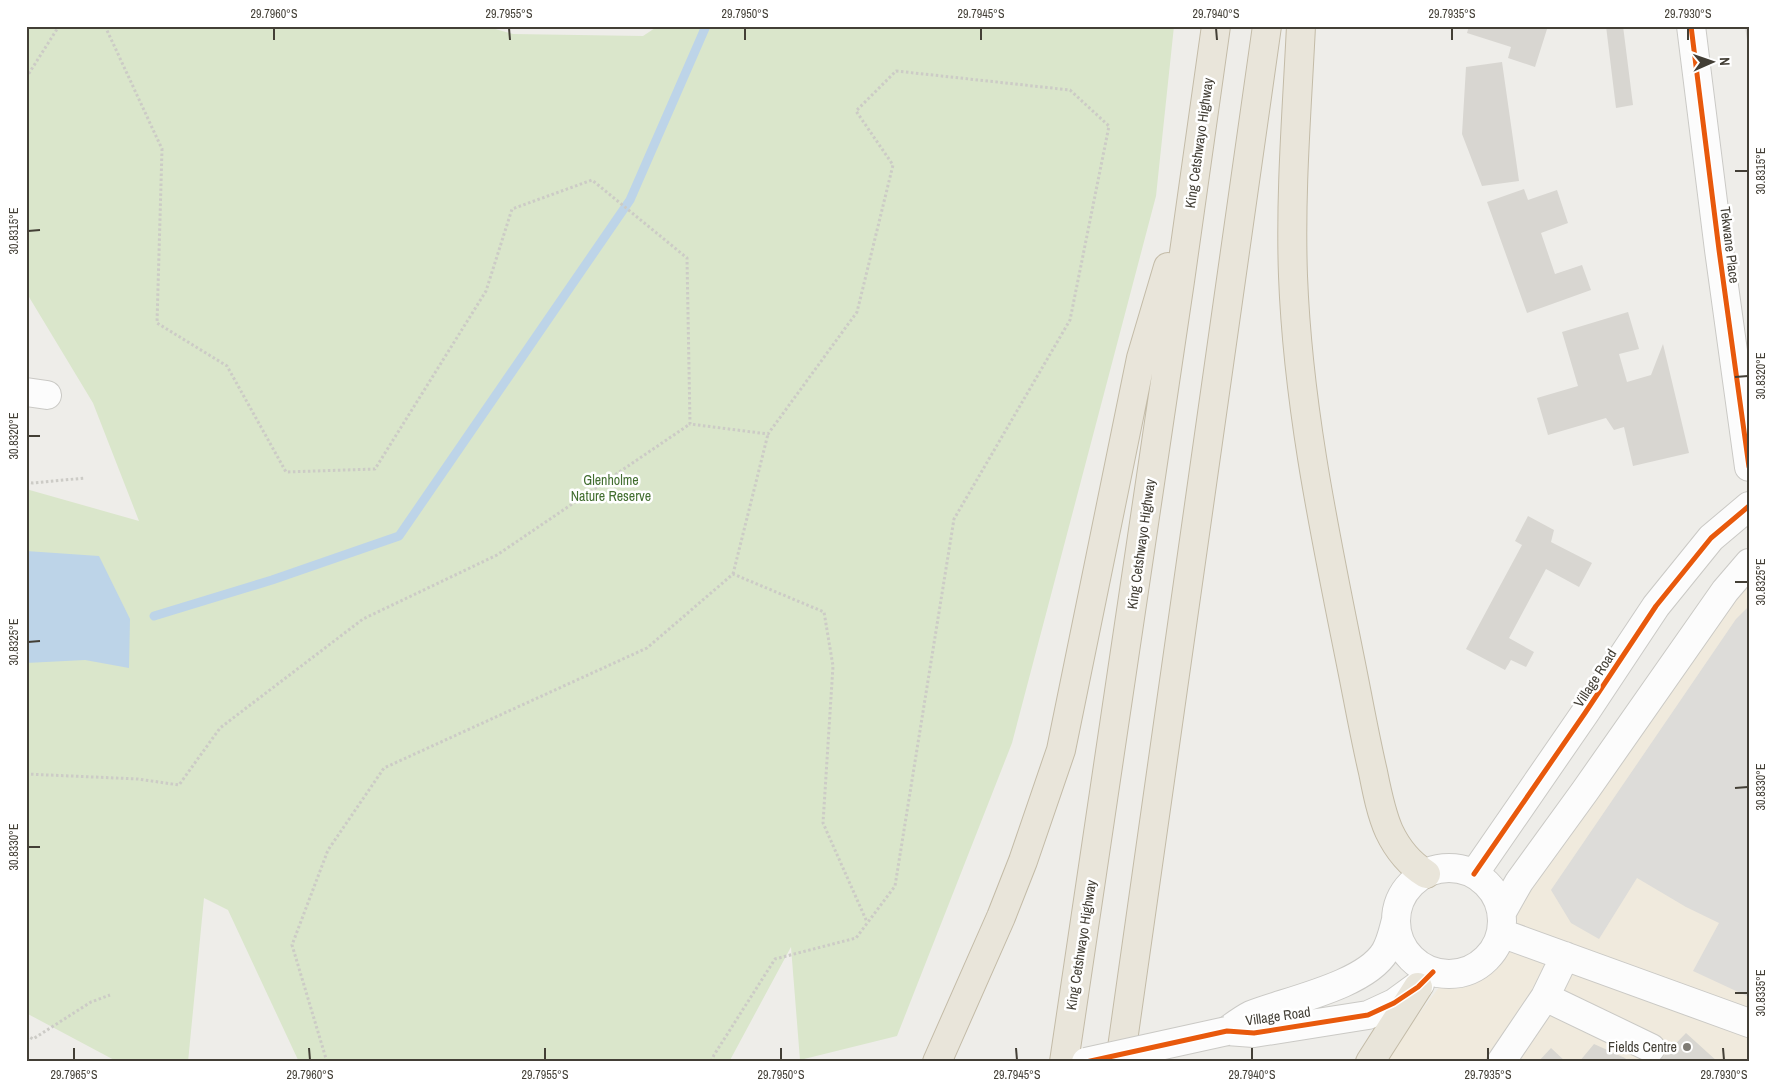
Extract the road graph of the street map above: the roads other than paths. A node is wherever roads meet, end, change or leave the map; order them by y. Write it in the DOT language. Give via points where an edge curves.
graph roads {
  1 [pos="1216,26"];
  2 [pos="1268,26"];
  3 [pos="1301,26"];
  4 [pos="1691,26"];
  5 [pos="1194,174"];
  6 [pos="1741,361"];
  7 [pos="1749,467"];
  8 [pos="1749,506"];
  9 [pos="1749,563"];
  10 [pos="1426,874"];
  11 [pos="1474,874"];
  12 [pos="1396,920"];
  13 [pos="1501,922"];
  14 [pos="1565,956"];
  15 [pos="1425,979"];
  16 [pos="1545,997"];
  17 [pos="1749,1023"];
  18 [pos="1227,1031"];
  19 [pos="1651,1048"];
  20 [pos="937,1062"];
  21 [pos="1064,1062"];
  22 [pos="1086,1062"];
  23 [pos="1120,1062"];
  24 [pos="1370,1062"];
  25 [pos="1501,1062"];
  1 -- 5 [label="highway, King Cetshwayo Highway"];
  2 -- 23 [label="highway"];
  3 -- 10 [label="highway" via="1292,192 1293,275 1308,439 1361,720 1382,811 1398,847"];
  4 -- 6 [label="street, Tekwane Place"];
  5 -- 20 [label="highway" via="1141,358 1060,750 1001,917"];
  5 -- 21 [label="highway, King Cetshwayo Highway"];
  6 -- 7 [label="street, Tekwane Place"];
  8 -- 11 [label="street, Village Road" via="1711,538 1656,606"];
  9 -- 13 [label="street" via="1725,591 1518,882"];
  10 -- 11 [label="street" via="1442,869"];
  10 -- 12 [label="street" via="1411,885 1400,901"];
  11 -- 13 [label="street" via="1484,881 1498,900"];
  12 -- 15 [label="street" via="1402,946 1420,966"];
  12 -- 18 [label="street, Village Road" via="1384,953 1362,973 1343,983 1249,1016"];
  13 -- 14 [label="street"];
  13 -- 15 [label="street" via="1497,946 1478,966"];
  14 -- 16 [label="street"];
  14 -- 17 [label="street"];
  15 -- 18 [label="street, Village Road" via="1394,1003 1368,1015 1254,1033"];
  15 -- 24 [label="highway"];
  16 -- 19 [label="street"];
  16 -- 25 [label="street"];
  18 -- 22 [label="street, Village Road, bridge"];
}
